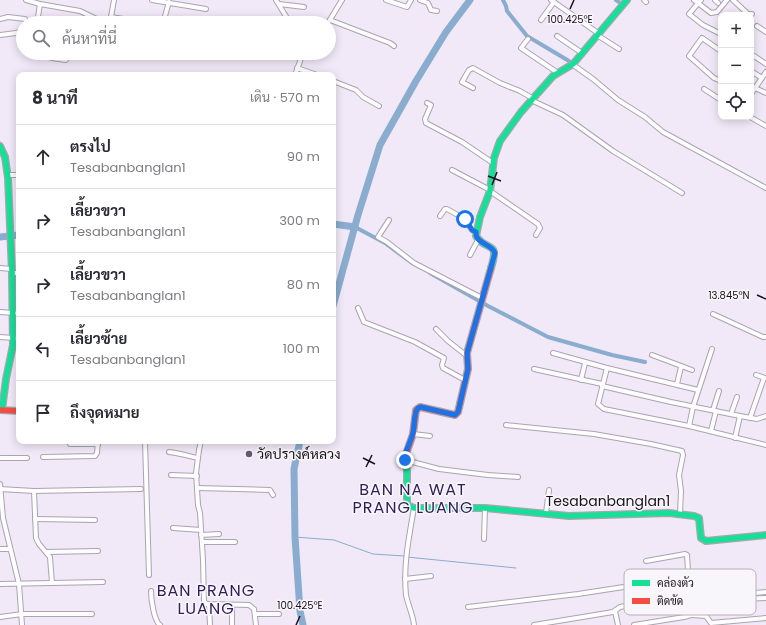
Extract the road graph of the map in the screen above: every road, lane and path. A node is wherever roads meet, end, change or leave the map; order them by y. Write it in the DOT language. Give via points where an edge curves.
graph roads {
  1 [pos="26,0"];
  2 [pos="114,0"];
  3 [pos="152,0"];
  4 [pos="342,0"];
  5 [pos="386,0"];
  6 [pos="411,0"];
  7 [pos="420,0"];
  8 [pos="627,0"];
  9 [pos="694,0"];
  10 [pos="727,0"];
  11 [pos="732,0"];
  12 [pos="552,1"];
  13 [pos="169,2"];
  14 [pos="278,2"];
  15 [pos="700,2"];
  16 [pos="40,4"];
  17 [pos="304,7"];
  18 [pos="206,9"];
  19 [pos="437,11"];
  20 [pos="746,12"];
  21 [pos="38,16"];
  22 [pos="92,16"];
  23 [pos="111,16"];
  24 [pos="165,16"];
  25 [pos="286,16"];
  26 [pos="332,16"];
  27 [pos="16,18"];
  28 [pos="0,19"];
  29 [pos="541,20"];
  30 [pos="336,24"];
  31 [pos="757,26"];
  32 [pos="16,32"];
  33 [pos="718,32"];
  34 [pos="766,32"];
  35 [pos="598,34"];
  36 [pos="0,35"];
  37 [pos="557,36"];
  38 [pos="528,39"];
  39 [pos="394,46"];
  40 [pos="618,49"];
  41 [pos="718,49"];
  42 [pos="582,53"];
  43 [pos="754,56"];
  44 [pos="300,60"];
  45 [pos="574,62"];
  46 [pos="766,64"];
  47 [pos="297,68"];
  48 [pos="296,72"];
  49 [pos="308,72"];
  50 [pos="766,72"];
  51 [pos="558,73"];
  52 [pos="754,73"];
  53 [pos="762,78"];
  54 [pos="718,80"];
  55 [pos="336,82"];
  56 [pos="473,88"];
  57 [pos="755,88"];
  58 [pos="704,90"];
  59 [pos="766,93"];
  60 [pos="718,98"];
  61 [pos="532,99"];
  62 [pos="427,103"];
  63 [pos="380,106"];
  64 [pos="754,119"];
  65 [pos="766,126"];
  66 [pos="0,146"];
  67 [pos="493,163"];
  68 [pos="452,170"];
  69 [pos="8,175"];
  70 [pos="16,175"];
  71 [pos="766,188"];
  72 [pos="490,190"];
  73 [pos="682,193"];
  74 [pos="440,216"];
  75 [pos="389,220"];
  76 [pos="476,232"];
  77 [pos="536,235"];
  78 [pos="478,240"];
  79 [pos="470,255"];
  80 [pos="0,268"];
  81 [pos="12,271"];
  82 [pos="16,272"];
  83 [pos="481,301"];
  84 [pos="358,308"];
  85 [pos="0,312"];
  86 [pos="14,313"];
  87 [pos="713,314"];
  88 [pos="436,329"];
  89 [pos="766,336"];
  90 [pos="0,337"];
  91 [pos="14,338"];
  92 [pos="16,345"];
  93 [pos="712,350"];
  94 [pos="553,353"];
  95 [pos="467,356"];
  96 [pos="652,356"];
  97 [pos="585,363"];
  98 [pos="681,367"];
  99 [pos="607,368"];
  100 [pos="534,369"];
  101 [pos="692,370"];
  102 [pos="756,375"];
  103 [pos="765,378"];
  104 [pos="466,380"];
  105 [pos="581,380"];
  106 [pos="676,384"];
  107 [pos="602,385"];
  108 [pos="698,390"];
  109 [pos="719,391"];
  110 [pos="737,398"];
  111 [pos="692,407"];
  112 [pos="1,410"];
  113 [pos="16,411"];
  114 [pos="714,411"];
  115 [pos="731,414"];
  116 [pos="740,416"];
  117 [pos="766,416"];
  118 [pos="750,418"];
  119 [pos="506,425"];
  120 [pos="689,426"];
  121 [pos="711,431"];
  122 [pos="413,434"];
  123 [pos="430,436"];
  124 [pos="735,438"];
  125 [pos="98,444"];
  126 [pos="145,444"];
  127 [pos="200,444"];
  128 [pos="766,445"];
  129 [pos="169,452"];
  130 [pos="43,457"];
  131 [pos="0,458"];
  132 [pos="27,458"];
  133 [pos="198,458"];
  134 [pos="405,461"];
  135 [pos="171,475"];
  136 [pos="197,476"];
  137 [pos="518,477"];
  138 [pos="0,484"];
  139 [pos="197,488"];
  140 [pos="0,489"];
  141 [pos="141,489"];
  142 [pos="549,490"];
  143 [pos="34,491"];
  144 [pos="273,494"];
  145 [pos="414,508"];
  146 [pos="485,508"];
  147 [pos="546,514"];
  148 [pos="680,514"];
  149 [pos="2,518"];
  150 [pos="35,520"];
  151 [pos="96,520"];
  152 [pos="173,528"];
  153 [pos="200,530"];
  154 [pos="219,534"];
  155 [pos="201,535"];
  156 [pos="766,535"];
  157 [pos="484,539"];
  158 [pos="202,542"];
  159 [pos="235,542"];
  160 [pos="0,549"];
  161 [pos="10,549"];
  162 [pos="98,551"];
  163 [pos="46,552"];
  164 [pos="646,561"];
  165 [pos="688,569"];
  166 [pos="149,575"];
  167 [pos="432,576"];
  168 [pos="405,579"];
  169 [pos="103,582"];
  170 [pos="52,583"];
  171 [pos="0,584"];
  172 [pos="19,584"];
  173 [pos="624,587"];
  174 [pos="152,591"];
  175 [pos="766,592"];
  176 [pos="756,593"];
  177 [pos="766,598"];
  178 [pos="756,599"];
  179 [pos="209,604"];
  180 [pos="232,605"];
  181 [pos="624,606"];
  182 [pos="468,607"];
  183 [pos="615,611"];
  184 [pos="22,614"];
  185 [pos="92,614"];
  186 [pos="255,614"];
  187 [pos="280,614"];
  188 [pos="691,615"];
  189 [pos="0,617"];
  190 [pos="766,618"];
  191 [pos="414,623"];
  192 [pos="22,625"];
  193 [pos="160,625"];
  194 [pos="210,625"];
  195 [pos="232,625"];
  196 [pos="256,625"];
  197 [pos="534,625"];
  198 [pos="618,625"];
  199 [pos="634,625"];
  1 -- 16 [label="street"];
  2 -- 23 [label="street"];
  3 -- 13 [label="street"];
  4 -- 26 [label="street"];
  5 -- 6 [label="street" via="406,7"];
  7 -- 19 [label="street" via="428,3 431,10"];
  8 -- 35 [label="street"];
  9 -- 15 [label="street"];
  10 -- 15 [label="street" via="714,13 708,11"];
  11 -- 20 [label="street"];
  12 -- 29 [label="street"];
  12 -- 35 [label="street"];
  13 -- 18 [label="street"];
  13 -- 24 [label="street"];
  14 -- 17 [label="street"];
  14 -- 25 [label="street"];
  15 -- 33 [label="street" via="690,14 703,25"];
  16 -- 21 [label="street"];
  16 -- 22 [label="street" via="80,11"];
  27 -- 28 [label="street"];
  30 -- 39 [label="street"];
  31 -- 34 [label="street"];
  32 -- 36 [label="street"];
  35 -- 40 [label="street"];
  35 -- 42 [label="street"];
  37 -- 42 [label="street"];
  38 -- 51 [label="street" via="521,48"];
  41 -- 54 [label="street" via="702,38 689,56"];
  42 -- 45 [label="street"];
  43 -- 46 [label="street"];
  44 -- 47 [label="street"];
  45 -- 51 [label="street"];
  45 -- 71 [label="street" via="618,100 645,116 664,132"];
  47 -- 48 [label="street"];
  47 -- 49 [label="street"];
  50 -- 53 [label="street"];
  51 -- 61 [label="street" via="552,76"];
  52 -- 53 [label="street"];
  53 -- 57 [label="street"];
  55 -- 63 [label="street" via="356,90"];
  56 -- 61 [label="street" via="462,82 473,68"];
  57 -- 59 [label="street"];
  58 -- 60 [label="street"];
  61 -- 67 [label="street" via="514,119 500,141"];
  61 -- 73 [label="street" via="562,115 613,151"];
  62 -- 67 [label="street" via="430,106 426,123 462,142"];
  64 -- 65 [label="street"];
  66 -- 69 [label="street"];
  67 -- 72 [label="street"];
  68 -- 72 [label="street"];
  69 -- 70 [label="street"];
  69 -- 81 [label="street"];
  72 -- 76 [label="street"];
  72 -- 77 [label="street" via="538,224 540,228"];
  74 -- 76 [label="street" via="447,209 463,218"];
  75 -- 83 [label="street" via="378,237 414,263"];
  76 -- 78 [label="street"];
  78 -- 79 [label="street"];
  78 -- 83 [label="street" via="493,248 495,253"];
  80 -- 81 [label="street"];
  81 -- 82 [label="street"];
  81 -- 86 [label="street"];
  83 -- 95 [label="street"];
  84 -- 104 [label="street" via="364,322 424,346 444,358 443,368"];
  85 -- 86 [label="street"];
  86 -- 91 [label="street"];
  87 -- 89 [label="street" via="763,337"];
  88 -- 95 [label="street"];
  90 -- 91 [label="street"];
  91 -- 92 [label="street"];
  92 -- 112 [label="street" via="6,379"];
  93 -- 108 [label="street"];
  94 -- 97 [label="street"];
  95 -- 104 [label="street"];
  96 -- 98 [label="street"];
  97 -- 99 [label="street"];
  97 -- 105 [label="street"];
  98 -- 101 [label="street"];
  98 -- 106 [label="street"];
  99 -- 106 [label="street"];
  99 -- 107 [label="street"];
  100 -- 105 [label="street"];
  102 -- 103 [label="street"];
  103 -- 118 [label="street"];
  104 -- 122 [label="street" via="457,414 418,408"];
  105 -- 107 [label="street"];
  106 -- 108 [label="street"];
  107 -- 111 [label="street"];
  107 -- 120 [label="street" via="598,404 604,409"];
  108 -- 111 [label="street"];
  109 -- 114 [label="street"];
  110 -- 115 [label="street"];
  111 -- 114 [label="street"];
  111 -- 120 [label="street"];
  112 -- 113 [label="street"];
  114 -- 115 [label="street"];
  114 -- 121 [label="street"];
  115 -- 116 [label="street"];
  116 -- 118 [label="street"];
  116 -- 124 [label="street"];
  117 -- 118 [label="street"];
  119 -- 148 [label="street" via="594,434 682,451 679,479"];
  120 -- 121 [label="street"];
  121 -- 124 [label="street"];
  122 -- 123 [label="street"];
  122 -- 134 [label="street"];
  124 -- 128 [label="street"];
  125 -- 130 [label="street" via="95,456"];
  126 -- 166 [label="street"];
  127 -- 133 [label="street"];
  129 -- 133 [label="street"];
  131 -- 132 [label="street"];
  133 -- 136 [label="street"];
  134 -- 137 [label="street" via="439,469"];
  134 -- 145 [label="street" via="407,505"];
  135 -- 136 [label="street"];
  136 -- 139 [label="street"];
  138 -- 140 [label="street"];
  139 -- 144 [label="street" via="270,490"];
  139 -- 153 [label="street"];
  140 -- 143 [label="street"];
  140 -- 149 [label="street"];
  141 -- 143 [label="street"];
  142 -- 147 [label="street"];
  143 -- 150 [label="street"];
  145 -- 146 [label="street, Tesabanbanglan1"];
  145 -- 168 [label="street" via="405,558"];
  146 -- 147 [label="street, Tesabanbanglan1"];
  146 -- 157 [label="street"];
  147 -- 148 [label="street, Tesabanbanglan1"];
  148 -- 156 [label="street, Tesabanbanglan1" via="699,518 701,538 706,541"];
  149 -- 161 [label="street"];
  150 -- 151 [label="street"];
  150 -- 163 [label="street" via="36,538"];
  152 -- 153 [label="street"];
  153 -- 155 [label="street"];
  154 -- 155 [label="street"];
  155 -- 158 [label="street"];
  158 -- 159 [label="street"];
  158 -- 179 [label="street" via="204,602"];
  160 -- 161 [label="street"];
  161 -- 172 [label="street"];
  162 -- 163 [label="street"];
  163 -- 170 [label="street" via="51,562"];
  164 -- 165 [label="street" via="685,554 688,558"];
  167 -- 168 [label="street"];
  168 -- 191 [label="street"];
  169 -- 170 [label="street"];
  170 -- 172 [label="street"];
  171 -- 172 [label="street"];
  172 -- 184 [label="street"];
  173 -- 182 [label="street"];
  174 -- 193 [label="street" via="151,604"];
  175 -- 176 [label="street"];
  177 -- 178 [label="street"];
  179 -- 180 [label="street"];
  179 -- 194 [label="street"];
  180 -- 186 [label="street" via="249,605"];
  180 -- 195 [label="street"];
  181 -- 183 [label="street"];
  183 -- 197 [label="street"];
  183 -- 198 [label="street"];
  184 -- 185 [label="street"];
  184 -- 189 [label="street"];
  184 -- 192 [label="street"];
  186 -- 187 [label="street"];
  186 -- 196 [label="street"];
  188 -- 190 [label="street" via="706,616 712,623"];
  188 -- 199 [label="street"];
}
